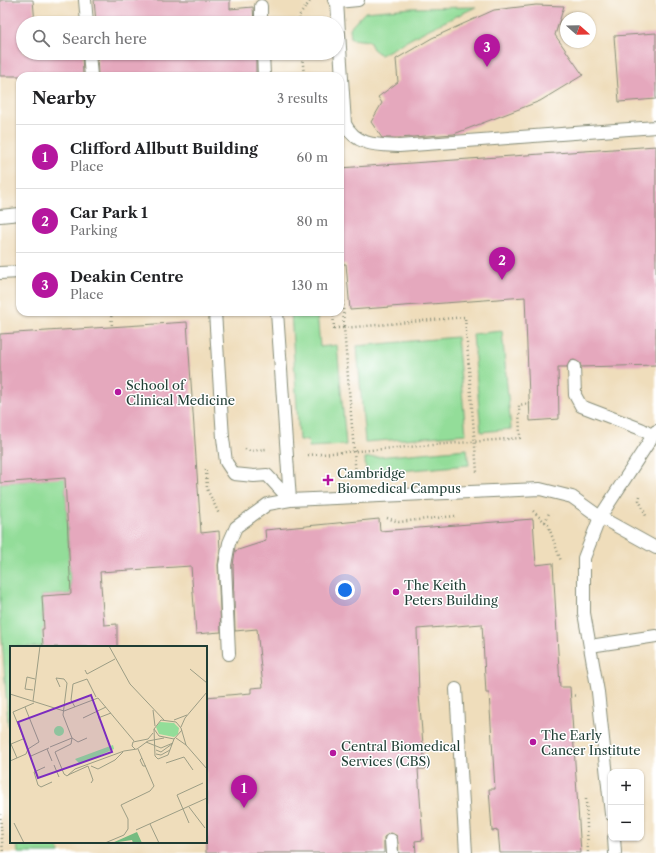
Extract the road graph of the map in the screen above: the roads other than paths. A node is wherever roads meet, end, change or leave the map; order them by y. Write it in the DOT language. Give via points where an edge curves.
graph roads {
  1 [pos="85,0"];
  2 [pos="358,0"];
  3 [pos="336,1"];
  4 [pos="261,6"];
  5 [pos="86,16"];
  6 [pos="261,16"];
  7 [pos="337,16"];
  8 [pos="90,60"];
  9 [pos="263,60"];
  10 [pos="340,60"];
  11 [pos="91,72"];
  12 [pos="264,72"];
  13 [pos="341,72"];
  14 [pos="344,110"];
  15 [pos="656,127"];
  16 [pos="16,214"];
  17 [pos="0,216"];
  18 [pos="16,272"];
  19 [pos="0,273"];
  20 [pos="215,316"];
  21 [pos="277,316"];
  22 [pos="574,367"];
  23 [pos="654,433"];
  24 [pos="290,500"];
  25 [pos="600,517"];
  26 [pos="656,548"];
  27 [pos="656,636"];
  28 [pos="590,646"];
  29 [pos="228,654"];
  30 [pos="456,690"];
  31 [pos="610,805"];
  32 [pos="391,840"];
  33 [pos="614,841"];
  34 [pos="392,853"];
  35 [pos="466,853"];
  36 [pos="615,853"];
  1 -- 5 [label="lane"];
  2 -- 3 [label="lane"];
  3 -- 7 [label="lane"];
  4 -- 6 [label="lane"];
  8 -- 11 [label="lane"];
  9 -- 12 [label="lane"];
  10 -- 13 [label="lane"];
  14 -- 15 [label="lane" via="345,124 350,134 369,144 399,146"];
  16 -- 17 [label="lane"];
  18 -- 19 [label="lane"];
  20 -- 24 [label="lane" via="226,462 234,474 268,475"];
  21 -- 24 [label="lane"];
  22 -- 23 [label="lane" via="575,396 581,406"];
  23 -- 25 [label="lane"];
  24 -- 25 [label="lane" via="540,489 572,498"];
  24 -- 29 [label="lane" via="268,504 236,527 229,543 225,565"];
  25 -- 26 [label="lane"];
  25 -- 28 [label="lane" via="584,558 584,613"];
  27 -- 28 [label="lane"];
  28 -- 31 [label="lane" via="598,692"];
  30 -- 35 [label="lane"];
  32 -- 34 [label="lane"];
  33 -- 36 [label="lane"];
}
